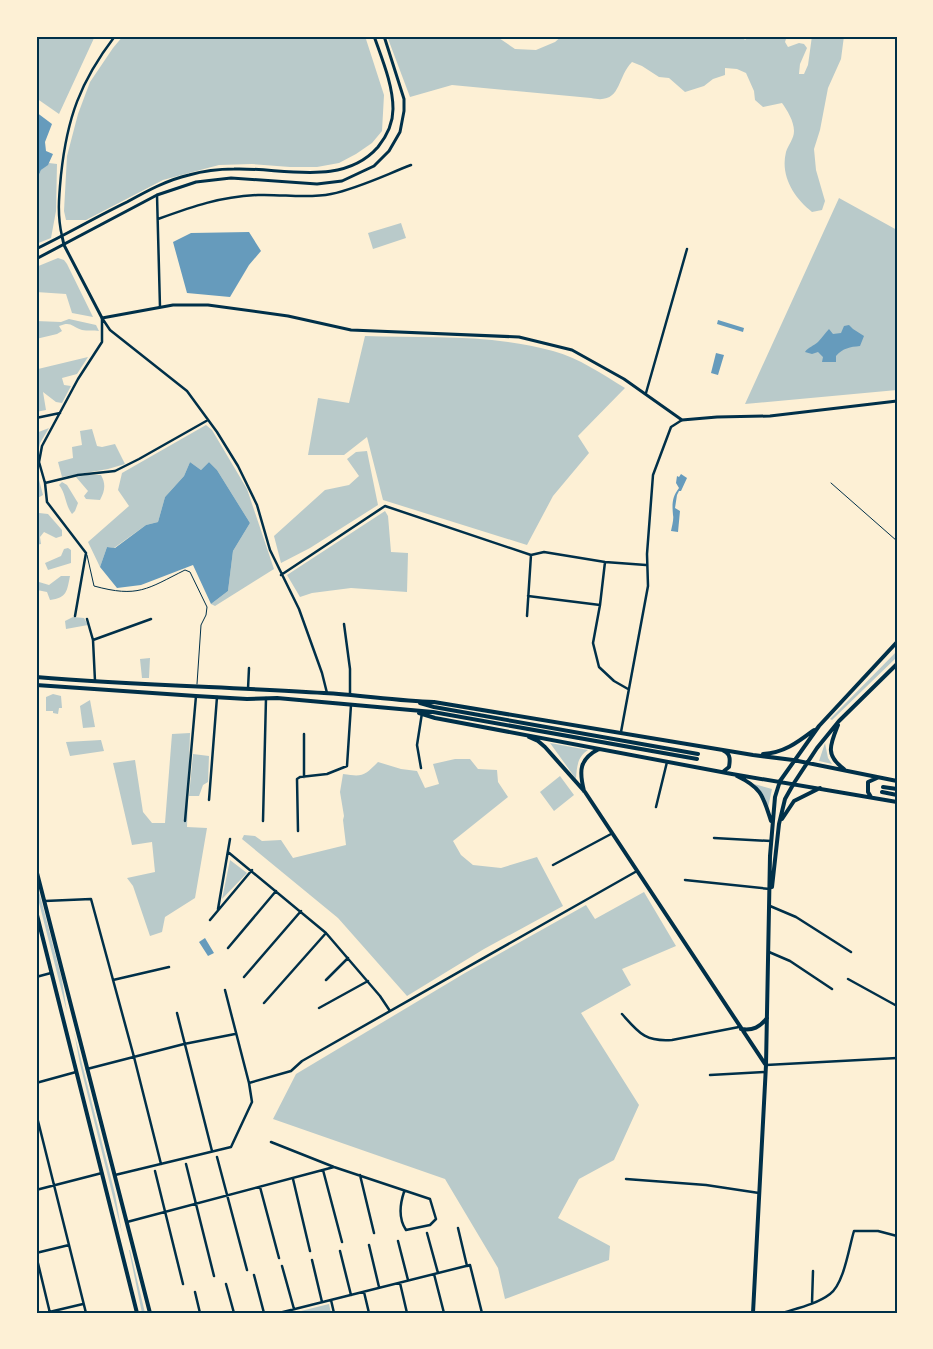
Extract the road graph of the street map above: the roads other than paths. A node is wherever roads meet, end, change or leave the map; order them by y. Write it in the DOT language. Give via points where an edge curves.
graph roads {
  1 [pos="115,36"];
  2 [pos="374,36"];
  3 [pos="384,36"];
  4 [pos="397,74"];
  5 [pos="388,77"];
  6 [pos="410,165"];
  7 [pos="158,195"];
  8 [pos="158,219"];
  9 [pos="62,236"];
  10 [pos="64,244"];
  11 [pos="36,249"];
  12 [pos="687,249"];
  13 [pos="36,259"];
  14 [pos="160,307"];
  15 [pos="102,318"];
  16 [pos="646,393"];
  17 [pos="897,401"];
  18 [pos="60,413"];
  19 [pos="36,418"];
  20 [pos="208,420"];
  21 [pos="682,420"];
  22 [pos="831,483"];
  23 [pos="45,484"];
  24 [pos="897,541"];
  25 [pos="86,553"];
  26 [pos="531,555"];
  27 [pos="605,562"];
  28 [pos="646,566"];
  29 [pos="281,575"];
  30 [pos="528,596"];
  31 [pos="600,605"];
  32 [pos="75,616"];
  33 [pos="527,616"];
  34 [pos="87,619"];
  35 [pos="151,619"];
  36 [pos="344,624"];
  37 [pos="93,640"];
  38 [pos="897,642"];
  39 [pos="897,664"];
  40 [pos="248,668"];
  41 [pos="36,676"];
  42 [pos="94,681"];
  43 [pos="36,685"];
  44 [pos="196,688"];
  45 [pos="628,689"];
  46 [pos="248,690"];
  47 [pos="326,693"];
  48 [pos="350,695"];
  49 [pos="196,696"];
  50 [pos="216,698"];
  51 [pos="266,698"];
  52 [pos="413,701"];
  53 [pos="351,705"];
  54 [pos="412,710"];
  55 [pos="422,714"];
  56 [pos="839,721"];
  57 [pos="820,725"];
  58 [pos="830,731"];
  59 [pos="621,732"];
  60 [pos="304,734"];
  61 [pos="520,734"];
  62 [pos="599,749"];
  63 [pos="720,749"];
  64 [pos="753,755"];
  65 [pos="793,760"];
  66 [pos="668,761"];
  67 [pos="808,763"];
  68 [pos="421,768"];
  69 [pos="718,771"];
  70 [pos="732,774"];
  71 [pos="864,774"];
  72 [pos="304,777"];
  73 [pos="879,777"];
  74 [pos="780,781"];
  75 [pos="897,781"];
  76 [pos="794,783"];
  77 [pos="883,787"];
  78 [pos="820,788"];
  79 [pos="897,789"];
  80 [pos="585,792"];
  81 [pos="882,792"];
  82 [pos="897,794"];
  83 [pos="871,797"];
  84 [pos="208,800"];
  85 [pos="897,802"];
  86 [pos="656,806"];
  87 [pos="185,821"];
  88 [pos="263,821"];
  89 [pos="772,824"];
  90 [pos="779,824"];
  91 [pos="298,830"];
  92 [pos="611,834"];
  93 [pos="230,838"];
  94 [pos="714,838"];
  95 [pos="771,841"];
  96 [pos="228,852"];
  97 [pos="553,864"];
  98 [pos="36,869"];
  99 [pos="252,870"];
  100 [pos="637,871"];
  101 [pos="685,880"];
  102 [pos="770,889"];
  103 [pos="276,891"];
  104 [pos="770,899"];
  105 [pos="44,901"];
  106 [pos="770,906"];
  107 [pos="218,909"];
  108 [pos="36,911"];
  109 [pos="301,911"];
  110 [pos="210,920"];
  111 [pos="326,933"];
  112 [pos="228,948"];
  113 [pos="769,952"];
  114 [pos="852,952"];
  115 [pos="348,958"];
  116 [pos="169,967"];
  117 [pos="52,972"];
  118 [pos="36,977"];
  119 [pos="244,977"];
  120 [pos="848,979"];
  121 [pos="113,980"];
  122 [pos="326,980"];
  123 [pos="368,981"];
  124 [pos="832,989"];
  125 [pos="225,990"];
  126 [pos="264,1004"];
  127 [pos="897,1006"];
  128 [pos="319,1008"];
  129 [pos="390,1011"];
  130 [pos="177,1013"];
  131 [pos="622,1014"];
  132 [pos="74,1015"];
  133 [pos="64,1018"];
  134 [pos="767,1018"];
  135 [pos="741,1027"];
  136 [pos="235,1034"];
  137 [pos="184,1044"];
  138 [pos="134,1057"];
  139 [pos="897,1058"];
  140 [pos="766,1065"];
  141 [pos="87,1069"];
  142 [pos="76,1072"];
  143 [pos="766,1072"];
  144 [pos="710,1074"];
  145 [pos="36,1083"];
  146 [pos="248,1083"];
  147 [pos="36,1113"];
  148 [pos="38,1125"];
  149 [pos="271,1142"];
  150 [pos="212,1152"];
  151 [pos="217,1156"];
  152 [pos="161,1164"];
  153 [pos="186,1164"];
  154 [pos="334,1166"];
  155 [pos="323,1170"];
  156 [pos="155,1171"];
  157 [pos="102,1173"];
  158 [pos="360,1175"];
  159 [pos="114,1176"];
  160 [pos="293,1179"];
  161 [pos="626,1179"];
  162 [pos="54,1186"];
  163 [pos="260,1187"];
  164 [pos="36,1190"];
  165 [pos="404,1192"];
  166 [pos="759,1193"];
  167 [pos="227,1195"];
  168 [pos="196,1203"];
  169 [pos="166,1211"];
  170 [pos="126,1222"];
  171 [pos="458,1228"];
  172 [pos="374,1232"];
  173 [pos="427,1233"];
  174 [pos="897,1236"];
  175 [pos="398,1241"];
  176 [pos="342,1242"];
  177 [pos="70,1245"];
  178 [pos="369,1245"];
  179 [pos="132,1246"];
  180 [pos="122,1248"];
  181 [pos="310,1251"];
  182 [pos="340,1251"];
  183 [pos="36,1254"];
  184 [pos="279,1258"];
  185 [pos="312,1260"];
  186 [pos="282,1266"];
  187 [pos="467,1266"];
  188 [pos="248,1270"];
  189 [pos="813,1271"];
  190 [pos="438,1273"];
  191 [pos="434,1274"];
  192 [pos="254,1275"];
  193 [pos="214,1276"];
  194 [pos="408,1281"];
  195 [pos="400,1283"];
  196 [pos="183,1284"];
  197 [pos="226,1284"];
  198 [pos="379,1288"];
  199 [pos="195,1292"];
  200 [pos="364,1292"];
  201 [pos="351,1295"];
  202 [pos="331,1300"];
  203 [pos="322,1302"];
  204 [pos="812,1303"];
  205 [pos="83,1304"];
  206 [pos="294,1309"];
  207 [pos="50,1312"];
  208 [pos="784,1312"];
  209 [pos="45,1313"];
  210 [pos="86,1313"];
  211 [pos="137,1313"];
  212 [pos="150,1313"];
  213 [pos="200,1313"];
  214 [pos="234,1313"];
  215 [pos="264,1313"];
  216 [pos="279,1313"];
  217 [pos="334,1313"];
  218 [pos="369,1313"];
  219 [pos="407,1313"];
  220 [pos="444,1313"];
  221 [pos="482,1313"];
  222 [pos="753,1313"];
  1 -- 9 [label="street" via="87,79 70,120 58,203"];
  2 -- 5 [label="street"];
  3 -- 4 [label="street"];
  4 -- 5 [label="street"];
  4 -- 7 [label="street" via="404,99 400,132 389,150 362,173 342,181 317,184 231,178 196,182"];
  5 -- 9 [label="street" via="393,110 390,128 382,142 359,163 314,174 234,169 189,175 160,184"];
  6 -- 8 [label="street" via="355,188 330,194 222,198"];
  7 -- 8 [label="street"];
  7 -- 10 [label="street"];
  8 -- 14 [label="street"];
  9 -- 10 [label="street"];
  9 -- 11 [label="street"];
  10 -- 13 [label="street"];
  10 -- 15 [label="street"];
  12 -- 16 [label="street"];
  14 -- 15 [label="street"];
  14 -- 16 [label="street" via="208,305 288,316 351,330 519,336 572,350"];
  15 -- 18 [label="street" via="102,342"];
  15 -- 20 [label="street" via="110,330 187,392"];
  16 -- 21 [label="street"];
  17 -- 21 [label="street" via="770,416"];
  18 -- 19 [label="street"];
  18 -- 23 [label="street" via="42,446 40,462"];
  20 -- 23 [label="street" via="115,471 78,475"];
  20 -- 29 [label="street" via="238,466 257,505"];
  21 -- 28 [label="street" via="671,426 653,475"];
  22 -- 24 [label="lane"];
  23 -- 25 [label="street" via="47,502"];
  25 -- 32 [label="street"];
  25 -- 44 [label="lane" via="94,586 108,590 144,590 185,570 190,572 207,607 201,625"];
  26 -- 27 [label="street" via="544,552"];
  26 -- 29 [label="street" via="385,506"];
  26 -- 30 [label="street"];
  27 -- 28 [label="street"];
  27 -- 31 [label="street"];
  28 -- 45 [label="street" via="648,586"];
  29 -- 47 [label="street" via="299,609"];
  30 -- 31 [label="street"];
  30 -- 33 [label="street"];
  31 -- 45 [label="street" via="593,643 599,667 614,682"];
  34 -- 37 [label="street"];
  35 -- 37 [label="street"];
  36 -- 48 [label="street"];
  37 -- 42 [label="street"];
  38 -- 57 [label="main road"];
  39 -- 56 [label="main road"];
  40 -- 46 [label="street"];
  41 -- 42 [label="main road"];
  42 -- 44 [label="main road"];
  43 -- 49 [label="main road"];
  44 -- 46 [label="main road"];
  45 -- 59 [label="street"];
  46 -- 47 [label="main road"];
  47 -- 48 [label="main road"];
  48 -- 52 [label="main road"];
  49 -- 50 [label="main road"];
  49 -- 87 [label="street"];
  50 -- 51 [label="main road"];
  50 -- 84 [label="street"];
  51 -- 53 [label="main road"];
  51 -- 88 [label="street"];
  52 -- 54 [label="main road" via="697,756"];
  52 -- 59 [label="main road"];
  53 -- 54 [label="main road"];
  53 -- 72 [label="street" via="347,766 327,774"];
  54 -- 55 [label="main road"];
  55 -- 61 [label="main road"];
  55 -- 68 [label="street" via="417,745"];
  56 -- 58 [label="main road"];
  56 -- 71 [label="main road" via="830,748 834,761 843,769"];
  57 -- 58 [label="main road"];
  57 -- 64 [label="main road" via="788,748 772,754"];
  57 -- 65 [label="main road"];
  58 -- 67 [label="main road"];
  59 -- 63 [label="main road"];
  60 -- 72 [label="street"];
  61 -- 62 [label="main road"];
  61 -- 80 [label="main road" via="538,741"];
  62 -- 66 [label="main road"];
  62 -- 80 [label="main road" via="589,754 581,767"];
  63 -- 64 [label="main road"];
  63 -- 69 [label="main road" via="727,752 730,762 726,770"];
  64 -- 65 [label="main road"];
  65 -- 67 [label="main road"];
  65 -- 74 [label="main road"];
  66 -- 69 [label="main road"];
  66 -- 86 [label="street"];
  67 -- 71 [label="main road"];
  67 -- 76 [label="main road"];
  69 -- 70 [label="main road"];
  70 -- 74 [label="main road"];
  70 -- 89 [label="main road" via="759,790"];
  71 -- 73 [label="main road"];
  72 -- 91 [label="street" via="296,780"];
  73 -- 75 [label="main road"];
  73 -- 83 [label="main road" via="868,782"];
  74 -- 76 [label="main road"];
  74 -- 89 [label="main road"];
  76 -- 78 [label="main road"];
  76 -- 90 [label="main road" via="785,799"];
  77 -- 79 [label="main road"];
  78 -- 83 [label="main road"];
  78 -- 90 [label="main road" via="794,801"];
  80 -- 92 [label="main road"];
  81 -- 82 [label="main road"];
  83 -- 85 [label="main road"];
  89 -- 95 [label="main road"];
  90 -- 104 [label="main road"];
  92 -- 97 [label="street"];
  92 -- 100 [label="main road"];
  93 -- 96 [label="street"];
  94 -- 95 [label="street"];
  95 -- 102 [label="main road"];
  96 -- 99 [label="street"];
  96 -- 107 [label="street"];
  98 -- 105 [label="main road"];
  99 -- 103 [label="street"];
  99 -- 107 [label="street"];
  100 -- 129 [label="street"];
  100 -- 135 [label="main road"];
  101 -- 102 [label="street"];
  102 -- 104 [label="main road"];
  103 -- 109 [label="street"];
  103 -- 112 [label="street"];
  104 -- 106 [label="main road"];
  105 -- 121 [label="street" via="91,899"];
  105 -- 132 [label="main road"];
  106 -- 113 [label="main road"];
  106 -- 114 [label="street" via="796,916"];
  107 -- 110 [label="street"];
  108 -- 117 [label="main road"];
  109 -- 111 [label="street"];
  109 -- 119 [label="street"];
  111 -- 115 [label="street"];
  111 -- 126 [label="street"];
  113 -- 124 [label="street" via="790,961"];
  113 -- 134 [label="main road"];
  115 -- 122 [label="street"];
  115 -- 123 [label="street"];
  116 -- 121 [label="street"];
  117 -- 118 [label="street"];
  117 -- 133 [label="main road"];
  120 -- 127 [label="street"];
  121 -- 138 [label="street"];
  123 -- 128 [label="street"];
  123 -- 129 [label="street"];
  125 -- 136 [label="street"];
  129 -- 146 [label="street" via="302,1060 290,1072"];
  130 -- 137 [label="street"];
  131 -- 135 [label="street" via="639,1033 661,1041"];
  132 -- 133 [label="main road"];
  132 -- 141 [label="main road"];
  133 -- 142 [label="main road"];
  134 -- 135 [label="main road" via="756,1029"];
  134 -- 140 [label="main road"];
  135 -- 140 [label="main road"];
  136 -- 137 [label="street"];
  136 -- 146 [label="street"];
  137 -- 138 [label="street"];
  137 -- 150 [label="street"];
  138 -- 141 [label="street"];
  138 -- 152 [label="street"];
  139 -- 140 [label="street"];
  140 -- 143 [label="main road"];
  141 -- 159 [label="main road"];
  142 -- 145 [label="street"];
  142 -- 157 [label="main road"];
  143 -- 144 [label="street"];
  143 -- 166 [label="main road"];
  146 -- 150 [label="street" via="252,1102 231,1147"];
  147 -- 148 [label="street"];
  148 -- 162 [label="street"];
  149 -- 154 [label="street"];
  150 -- 152 [label="street"];
  151 -- 167 [label="street"];
  152 -- 159 [label="street"];
  153 -- 168 [label="street"];
  154 -- 155 [label="street"];
  154 -- 158 [label="street"];
  155 -- 160 [label="street"];
  155 -- 176 [label="street"];
  156 -- 169 [label="street"];
  157 -- 162 [label="street"];
  157 -- 180 [label="main road"];
  158 -- 165 [label="street"];
  158 -- 172 [label="street"];
  159 -- 170 [label="main road"];
  160 -- 163 [label="street"];
  160 -- 181 [label="street"];
  161 -- 166 [label="street"];
  162 -- 164 [label="street"];
  162 -- 177 [label="street"];
  163 -- 167 [label="street"];
  163 -- 184 [label="street"];
  165 -- 165 [label="street" via="400,1206 406,1230 430,1225 436,1219 430,1199"];
  166 -- 222 [label="main road"];
  167 -- 168 [label="street"];
  167 -- 188 [label="street"];
  168 -- 169 [label="street"];
  168 -- 193 [label="street"];
  169 -- 170 [label="street"];
  169 -- 196 [label="street"];
  170 -- 179 [label="main road"];
  171 -- 187 [label="street"];
  173 -- 190 [label="street"];
  174 -- 204 [label="street" via="878,1231 854,1231 841,1276 832,1293"];
  175 -- 194 [label="street"];
  177 -- 183 [label="street"];
  177 -- 205 [label="street"];
  178 -- 198 [label="street"];
  179 -- 180 [label="main road"];
  179 -- 212 [label="main road"];
  180 -- 211 [label="main road"];
  182 -- 201 [label="street"];
  183 -- 207 [label="street"];
  185 -- 203 [label="street"];
  186 -- 206 [label="street"];
  187 -- 190 [label="street"];
  187 -- 221 [label="street" via="470,1265"];
  189 -- 204 [label="street"];
  190 -- 191 [label="street"];
  191 -- 194 [label="street"];
  191 -- 220 [label="street"];
  192 -- 215 [label="street"];
  194 -- 195 [label="street"];
  195 -- 198 [label="street"];
  195 -- 219 [label="street"];
  197 -- 214 [label="street"];
  198 -- 200 [label="street"];
  199 -- 213 [label="street"];
  200 -- 201 [label="street"];
  200 -- 218 [label="street"];
  201 -- 202 [label="street"];
  202 -- 203 [label="street"];
  202 -- 217 [label="street"];
  203 -- 206 [label="street"];
  204 -- 208 [label="street"];
  205 -- 207 [label="street"];
  205 -- 210 [label="street"];
  206 -- 216 [label="street"];
  207 -- 209 [label="street"];
}
